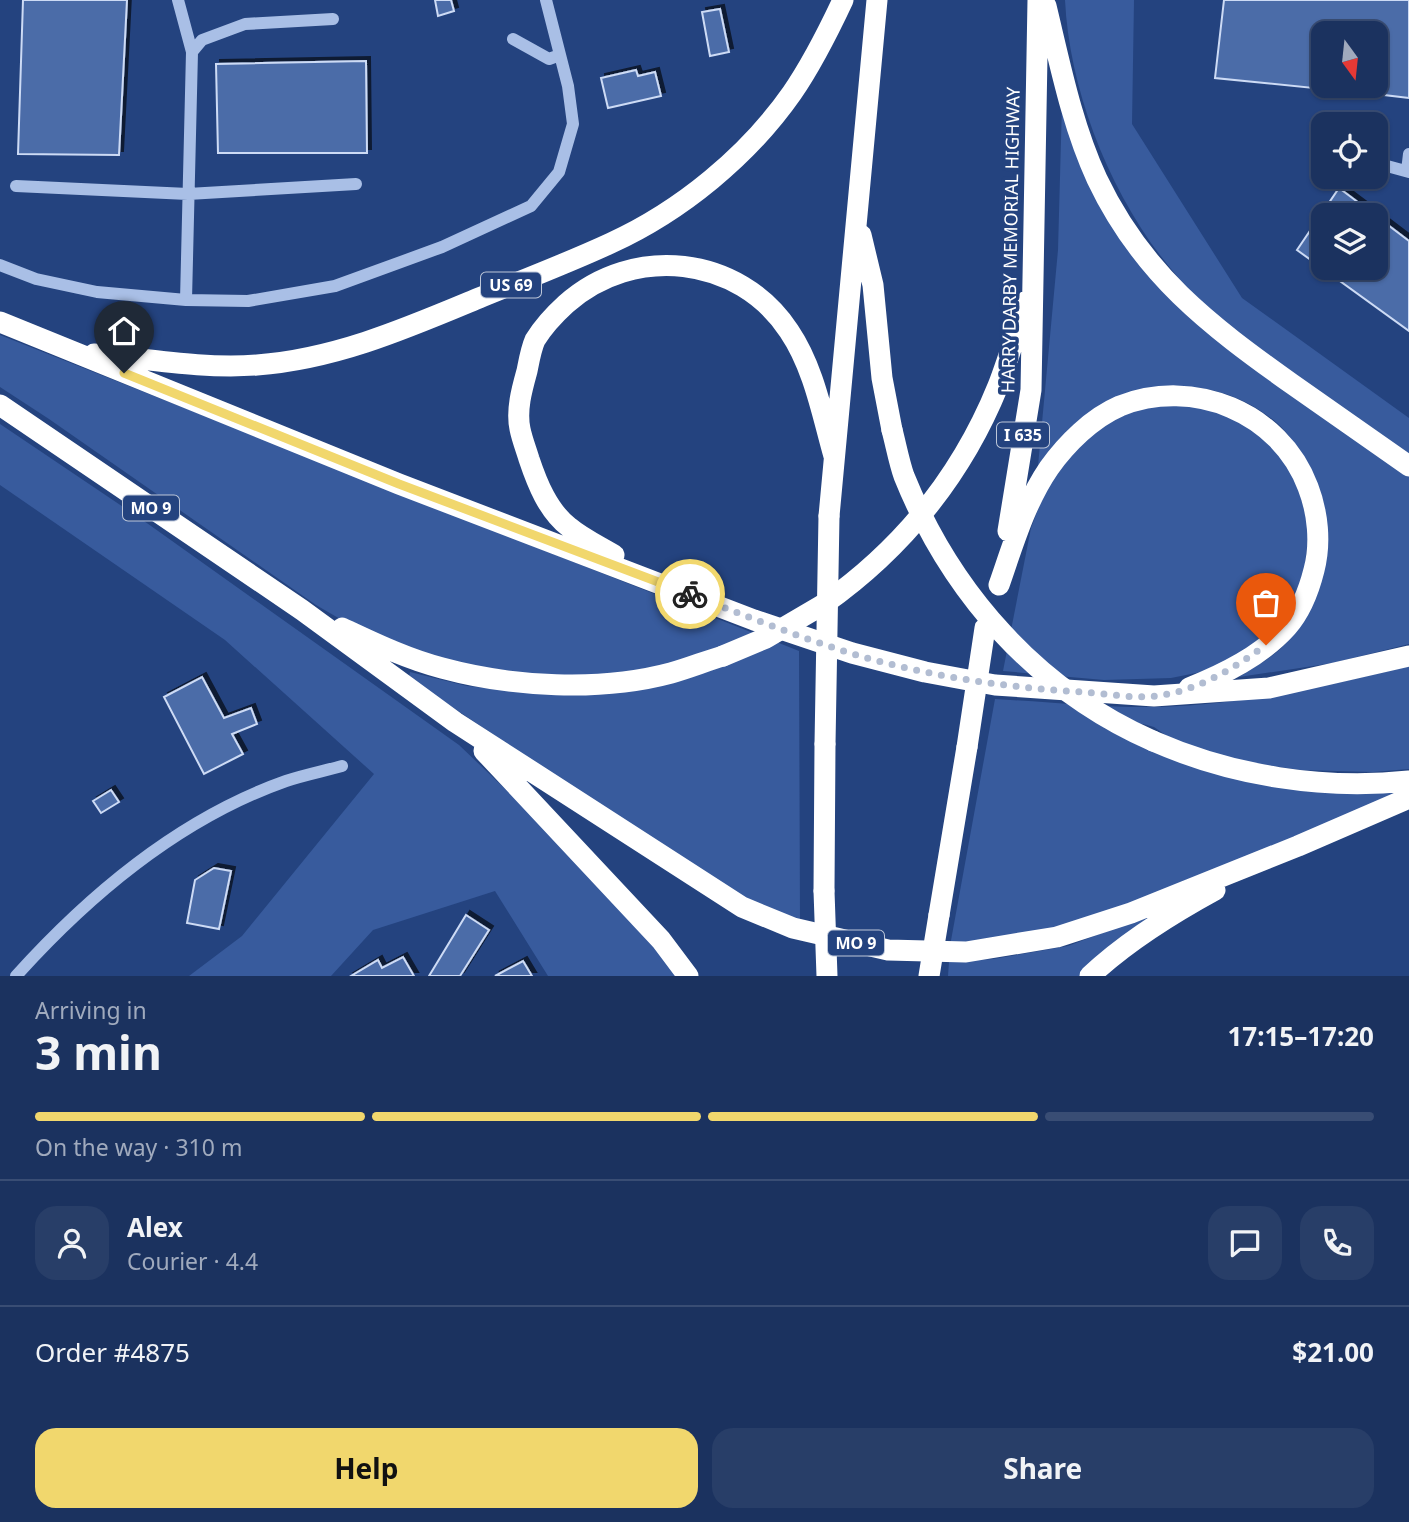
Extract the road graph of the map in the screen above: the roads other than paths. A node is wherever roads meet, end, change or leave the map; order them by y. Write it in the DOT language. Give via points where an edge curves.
graph roads {
  1 [pos="178,0"];
  2 [pos="843,0"];
  3 [pos="877,0"];
  4 [pos="1038,0"];
  5 [pos="1045,0"];
  6 [pos="547,6"];
  7 [pos="333,19"];
  8 [pos="513,39"];
  9 [pos="192,52"];
  10 [pos="560,55"];
  11 [pos="1409,154"];
  12 [pos="1388,166"];
  13 [pos="1408,171"];
  14 [pos="356,184"];
  15 [pos="16,186"];
  16 [pos="188,194"];
  17 [pos="857,216"];
  18 [pos="0,265"];
  19 [pos="1033,285"];
  20 [pos="186,300"];
  21 [pos="0,322"];
  22 [pos="75,353"];
  23 [pos="0,405"];
  24 [pos="834,456"];
  25 [pos="1409,466"];
  26 [pos="654,580"];
  27 [pos="999,585"];
  28 [pos="302,610"];
  29 [pos="1409,656"];
  30 [pos="1154,696"];
  31 [pos="455,723"];
  32 [pos="342,766"];
  33 [pos="1409,781"];
  34 [pos="1409,797"];
  35 [pos="1298,846"];
  36 [pos="16,976"];
  37 [pos="688,976"];
  38 [pos="827,976"];
  39 [pos="929,976"];
  40 [pos="1090,976"];
  1 -- 9 [label="street"];
  2 -- 22 [label="highway, US 69" via="797,84 765,126 694,192 612,243 396,332 324,354 258,365 217,366"];
  3 -- 17 [label="highway"];
  4 -- 19 [label="highway, HARRY DARBY MEMORIAL HIGHWAY / I 635"];
  5 -- 25 [label="highway" via="1086,153 1136,244 1163,279 1235,344"];
  6 -- 10 [label="street"];
  7 -- 9 [label="street" via="245,24 202,40"];
  8 -- 10 [label="street" via="549,59"];
  9 -- 16 [label="street"];
  10 -- 20 [label="street" via="573,124 559,172 531,205 442,247 335,286 248,301"];
  11 -- 13 [label="street"];
  12 -- 13 [label="street"];
  14 -- 16 [label="street"];
  15 -- 16 [label="street"];
  16 -- 20 [label="street"];
  17 -- 24 [label="highway"];
  17 -- 33 [label="highway, bridge" via="873,285 882,378 904,475 956,576 1019,651 1096,711 1153,741 1217,764 1286,779 1357,784"];
  18 -- 20 [label="street" via="36,279 97,292"];
  19 -- 27 [label="highway, HARRY DARBY MEMORIAL HIGHWAY / I 635" via="1031,390"];
  19 -- 28 [label="highway, bridge" via="998,385 954,472 930,504 854,583 766,638 670,673 570,685 517,682 443,668 394,652"];
  21 -- 22 [label="highway"];
  22 -- 26 [label="highway" via="399,484"];
  23 -- 28 [label="highway, MO 9"];
  24 -- 26 [label="highway" via="799,347 774,312 740,286 701,270 658,265 603,277 578,294 535,341 521,393 519,426 536,480 568,527"];
  24 -- 38 [label="highway, bridge" via="825,744"];
  26 -- 30 [label="highway" via="779,629 925,672 995,685"];
  27 -- 30 [label="highway" via="1038,486 1064,449 1107,413 1139,400 1176,395 1217,402 1253,418 1283,444 1312,496 1318,535 1310,584 1292,620 1266,645 1221,674"];
  27 -- 39 [label="highway, HARRY DARBY MEMORIAL HIGHWAY / I 635, bridge" via="985,628"];
  28 -- 31 [label="highway, MO 9"];
  29 -- 30 [label="highway" via="1269,688"];
  31 -- 35 [label="highway, MO 9" via="742,906 793,928 888,950 966,952 1057,937 1131,913"];
  31 -- 37 [label="highway" via="661,940"];
  32 -- 36 [label="street" via="285,782 242,801 158,849 82,908"];
  34 -- 35 [label="highway, MO 9"];
  35 -- 40 [label="highway" via="1171,915"];
}
